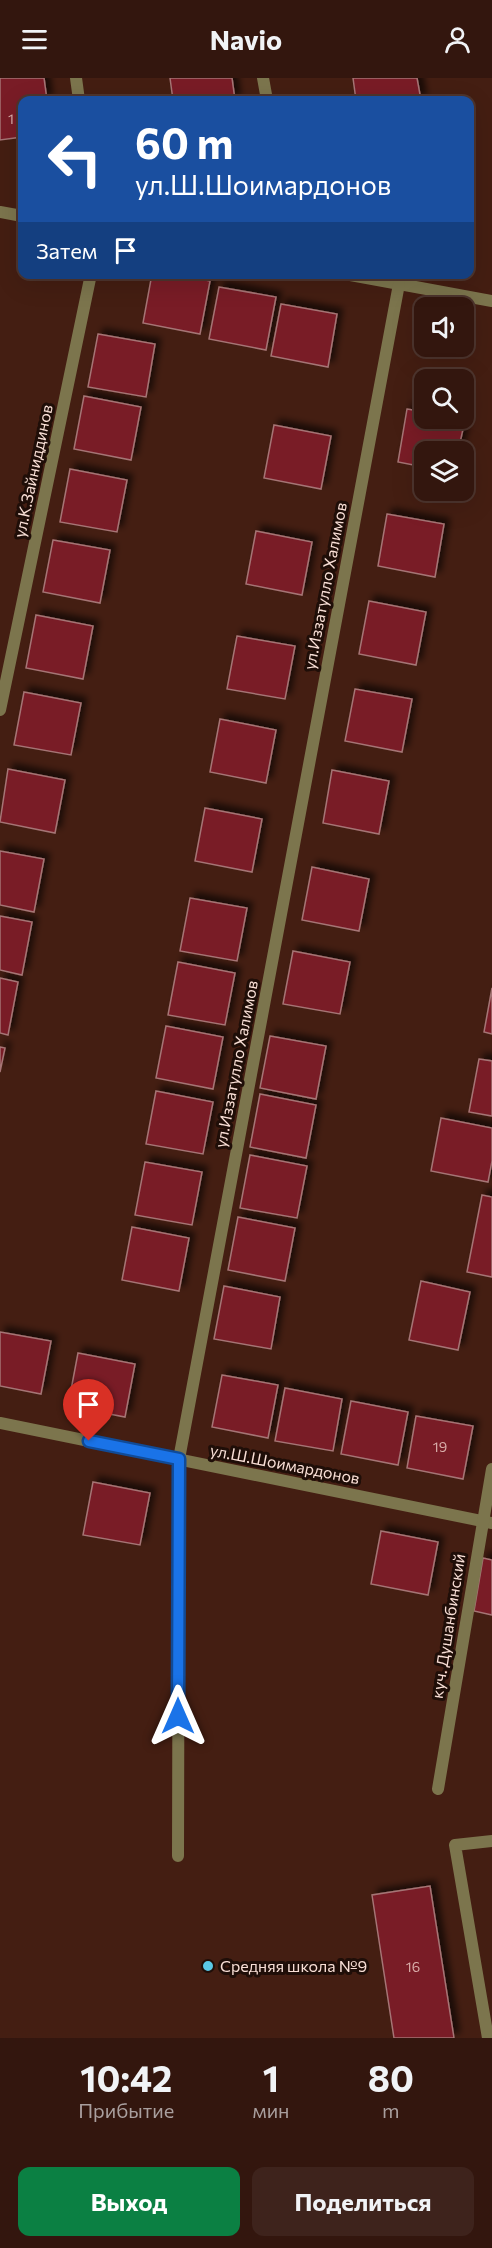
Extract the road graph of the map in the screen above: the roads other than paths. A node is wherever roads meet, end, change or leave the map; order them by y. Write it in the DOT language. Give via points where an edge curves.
graph roads {
  1 [pos="76,78"];
  2 [pos="264,78"];
  3 [pos="78,96"];
  4 [pos="266,96"];
  5 [pos="0,212"];
  6 [pos="18,215"];
  7 [pos="90,279"];
  8 [pos="372,279"];
  9 [pos="399,284"];
  10 [pos="492,301"];
  11 [pos="0,710"];
  12 [pos="0,1423"];
  13 [pos="179,1459"];
  14 [pos="492,1469"];
  15 [pos="487,1522"];
  16 [pos="438,1789"];
  17 [pos="492,1841"];
  18 [pos="178,1856"];
  19 [pos="488,2038"];
  1 -- 3 [label="street"];
  2 -- 4 [label="street"];
  5 -- 6 [label="street"];
  7 -- 11 [label="street, ул.К.Зайниддинов"];
  8 -- 9 [label="street"];
  9 -- 10 [label="street"];
  9 -- 13 [label="street, ул.Иззатулло Халимов"];
  12 -- 13 [label="street, ул.Ш.Шоимардонов"];
  13 -- 15 [label="street, ул.Ш.Шоимардонов"];
  13 -- 18 [label="street, ул.Иззатулло Халимов"];
  14 -- 15 [label="street, куч. Душанбинский"];
  15 -- 16 [label="street, куч. Душанбинский"];
  17 -- 19 [label="street" via="455,1845"];
}
